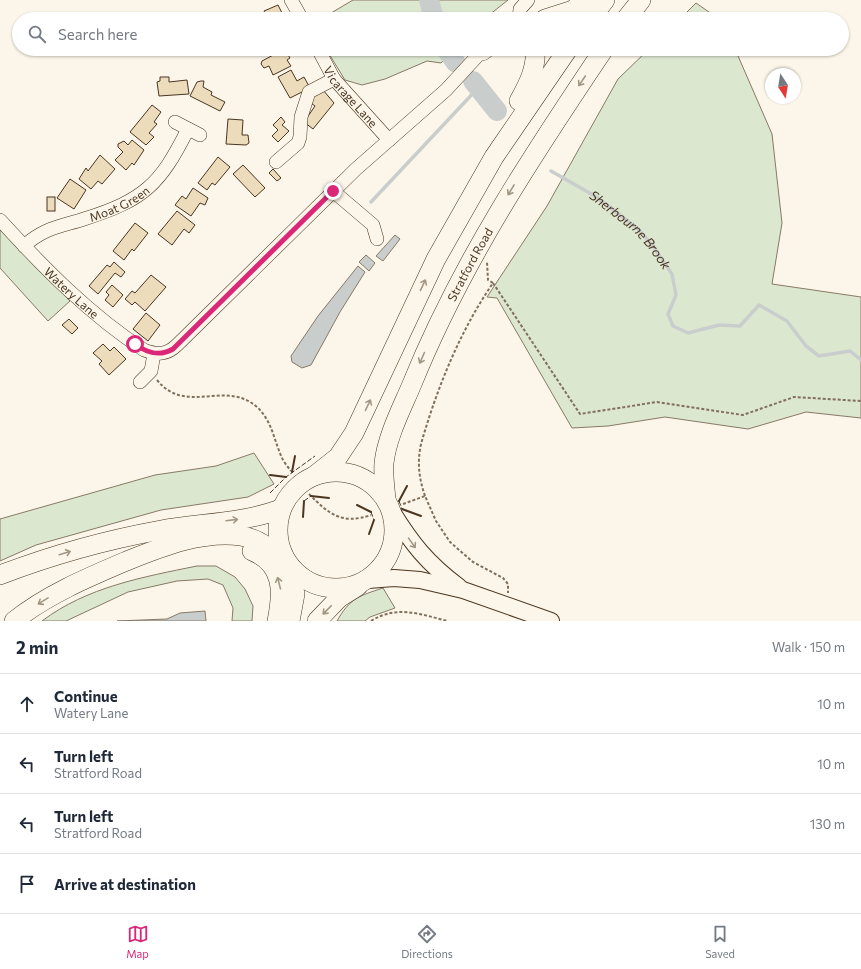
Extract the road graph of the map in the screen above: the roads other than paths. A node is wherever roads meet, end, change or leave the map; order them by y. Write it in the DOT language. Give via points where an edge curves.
graph roads {
  1 [pos="291,0"];
  2 [pos="528,0"];
  3 [pos="586,0"];
  4 [pos="604,0"];
  5 [pos="641,0"];
  6 [pos="298,12"];
  7 [pos="520,12"];
  8 [pos="567,12"];
  9 [pos="577,12"];
  10 [pos="595,12"];
  11 [pos="632,12"];
  12 [pos="322,56"];
  13 [pos="478,56"];
  14 [pos="535,56"];
  15 [pos="547,56"];
  16 [pos="563,56"];
  17 [pos="599,56"];
  18 [pos="334,79"];
  19 [pos="528,86"];
  20 [pos="175,122"];
  21 [pos="188,129"];
  22 [pos="200,135"];
  23 [pos="388,140"];
  24 [pos="276,162"];
  25 [pos="333,191"];
  26 [pos="0,220"];
  27 [pos="377,239"];
  28 [pos="24,246"];
  29 [pos="436,259"];
  30 [pos="154,354"];
  31 [pos="140,382"];
  32 [pos="312,485"];
  33 [pos="392,505"];
  34 [pos="281,508"];
  35 [pos="129,560"];
  36 [pos="286,562"];
  37 [pos="0,575"];
  38 [pos="365,582"];
  39 [pos="463,590"];
  40 [pos="14,621"];
  41 [pos="277,621"];
  42 [pos="290,621"];
  43 [pos="317,621"];
  44 [pos="551,621"];
  1 -- 6 [label="street"];
  2 -- 7 [label="street"];
  3 -- 8 [label="highway"];
  3 -- 9 [label="highway"];
  4 -- 10 [label="highway"];
  5 -- 11 [label="highway"];
  12 -- 18 [label="street, Vicarage Lane"];
  13 -- 23 [label="street" via="446,90"];
  14 -- 19 [label="highway"];
  15 -- 19 [label="highway"];
  16 -- 29 [label="highway" via="494,157"];
  17 -- 33 [label="highway, Stratford Road, one-way" via="518,178 439,323 410,387 384,462"];
  18 -- 23 [label="street, Vicarage Lane"];
  18 -- 24 [label="street" via="309,92 301,118 298,143"];
  19 -- 29 [label="highway" via="487,155"];
  20 -- 21 [label="street"];
  21 -- 22 [label="street"];
  21 -- 28 [label="street, Moat Green" via="174,157 147,190 126,204 40,233"];
  23 -- 25 [label="street"];
  25 -- 27 [label="street" via="373,225"];
  25 -- 30 [label="street" via="177,345 168,352"];
  26 -- 28 [label="street, Watery Lane"];
  28 -- 30 [label="street, Watery Lane" via="92,311 135,344"];
  32 -- 29 [label="highway, one-way" via="338,457 354,433"];
  30 -- 31 [label="street" via="151,371"];
  32 -- 33 [label="highway" via="329,473 359,476 371,483"];
  32 -- 34 [label="highway" via="294,492"];
  33 -- 38 [label="highway" via="391,548 386,561"];
  33 -- 39 [label="main road, one-way" via="414,546 430,564"];
  34 -- 36 [label="highway" via="278,533"];
  37 -- 34 [label="highway, one-way" via="93,545 162,530 260,516"];
  35 -- 36 [label="highway" via="162,546 196,538 226,535 258,541"];
  35 -- 40 [label="highway, one-way" via="63,590"];
  41 -- 35 [label="highway, one-way" via="281,594 278,577 267,560 249,549 219,545 196,547"];
  36 -- 38 [label="highway" via="305,578 323,585"];
  36 -- 42 [label="highway" via="295,594"];
  38 -- 39 [label="main road" via="406,578"];
  38 -- 43 [label="highway, one-way" via="340,598"];
  39 -- 44 [label="main road"];
}
